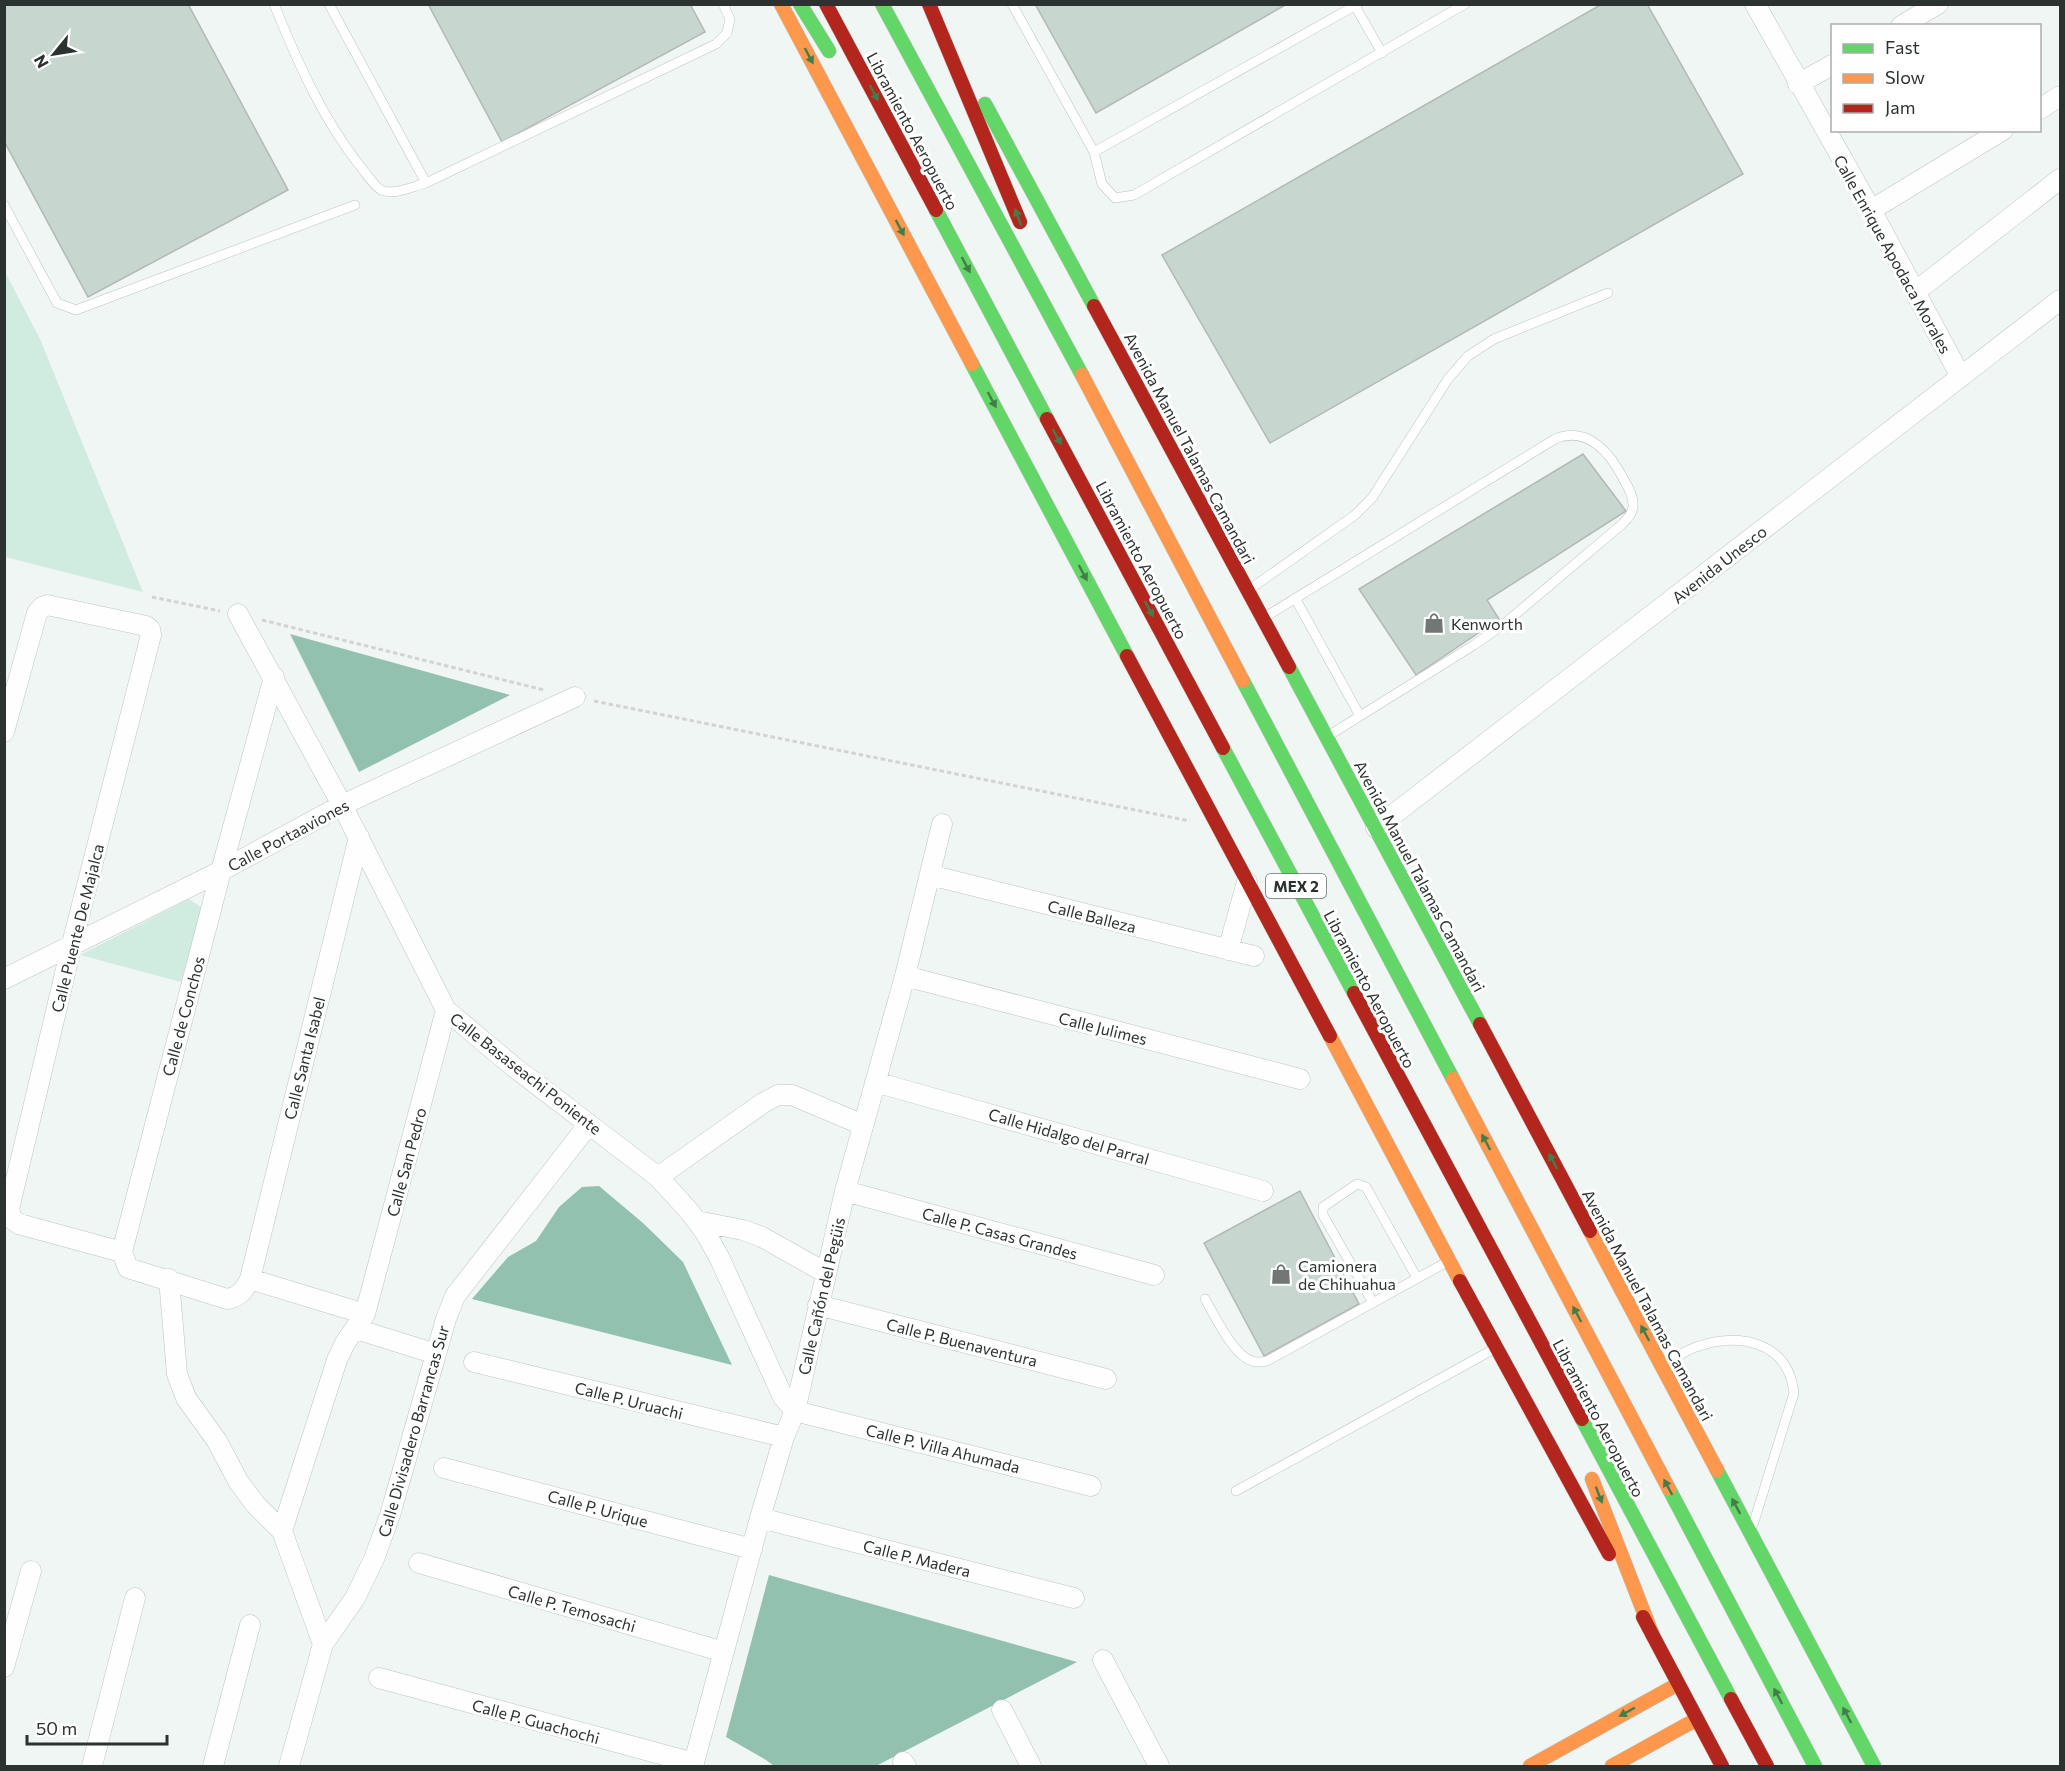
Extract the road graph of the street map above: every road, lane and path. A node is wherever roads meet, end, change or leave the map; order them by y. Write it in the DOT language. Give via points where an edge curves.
graph roads {
  1 [pos="274,4"];
  2 [pos="329,4"];
  3 [pos="723,4"];
  4 [pos="781,4"];
  5 [pos="800,4"];
  6 [pos="826,4"];
  7 [pos="882,4"];
  8 [pos="930,4"];
  9 [pos="1012,4"];
  10 [pos="1465,4"];
  11 [pos="1755,4"];
  12 [pos="1938,4"];
  13 [pos="1357,5"];
  14 [pos="1904,24"];
  15 [pos="1382,52"];
  16 [pos="836,62"];
  17 [pos="1831,66"];
  18 [pos="1798,84"];
  19 [pos="2061,96"];
  20 [pos="2041,108"];
  21 [pos="867,110"];
  22 [pos="2000,132"];
  23 [pos="1094,152"];
  24 [pos="2061,178"];
  25 [pos="426,183"];
  26 [pos="931,200"];
  27 [pos="4,205"];
  28 [pos="355,205"];
  29 [pos="1871,210"];
  30 [pos="1915,292"];
  31 [pos="1608,293"];
  32 [pos="2061,300"];
  33 [pos="1049,312"];
  34 [pos="1961,377"];
  35 [pos="1248,591"];
  36 [pos="152,597"];
  37 [pos="1295,598"];
  38 [pos="238,614"];
  39 [pos="1263,618"];
  40 [pos="274,677"];
  41 [pos="574,697"];
  42 [pos="1360,716"];
  43 [pos="4,732"];
  44 [pos="1327,737"];
  45 [pos="342,805"];
  46 [pos="942,824"];
  47 [pos="1219,827"];
  48 [pos="1376,828"];
  49 [pos="359,837"];
  50 [pos="221,871"];
  51 [pos="930,875"];
  52 [pos="1247,882"];
  53 [pos="72,944"];
  54 [pos="1228,950"];
  55 [pos="1254,956"];
  56 [pos="905,976"];
  57 [pos="4,979"];
  58 [pos="446,1010"];
  59 [pos="1300,1079"];
  60 [pos="875,1082"];
  61 [pos="589,1124"];
  62 [pos="863,1125"];
  63 [pos="658,1177"];
  64 [pos="845,1191"];
  65 [pos="1263,1191"];
  66 [pos="697,1221"];
  67 [pos="122,1252"];
  68 [pos="1449,1261"];
  69 [pos="826,1273"];
  70 [pos="1154,1275"];
  71 [pos="1417,1278"];
  72 [pos="250,1279"];
  73 [pos="169,1280"];
  74 [pos="1205,1299"];
  75 [pos="1373,1303"];
  76 [pos="818,1305"];
  77 [pos="361,1321"];
  78 [pos="1540,1343"];
  79 [pos="1496,1347"];
  80 [pos="436,1354"];
  81 [pos="474,1362"];
  82 [pos="1662,1365"];
  83 [pos="1106,1379"];
  84 [pos="795,1411"];
  85 [pos="784,1437"];
  86 [pos="1578,1441"];
  87 [pos="1586,1462"];
  88 [pos="444,1468"];
  89 [pos="1091,1486"];
  90 [pos="1236,1491"];
  91 [pos="760,1518"];
  92 [pos="282,1531"];
  93 [pos="1750,1533"];
  94 [pos="752,1549"];
  95 [pos="419,1563"];
  96 [pos="31,1571"];
  97 [pos="135,1598"];
  98 [pos="1074,1598"];
  99 [pos="250,1625"];
  100 [pos="1653,1636"];
  101 [pos="323,1644"];
  102 [pos="724,1652"];
  103 [pos="1103,1660"];
  104 [pos="4,1667"];
  105 [pos="379,1678"];
  106 [pos="1678,1684"];
  107 [pos="1002,1710"];
  108 [pos="1697,1719"];
  109 [pos="694,1765"];
  110 [pos="92,1767"];
  111 [pos="213,1767"];
  112 [pos="289,1767"];
  113 [pos="1031,1767"];
  114 [pos="1159,1767"];
  115 [pos="1530,1767"];
  116 [pos="1612,1767"];
  117 [pos="1722,1767"];
  118 [pos="1767,1767"];
  119 [pos="1815,1767"];
  120 [pos="1874,1767"];
  1 -- 25 [label="lane" via="326,117 373,182 382,190 396,192"];
  2 -- 25 [label="lane"];
  3 -- 25 [label="lane" via="730,19 727,33 717,44"];
  4 -- 47 [label="main road, one-way"];
  5 -- 16 [label="main road"];
  6 -- 26 [label="main road, Libramiento Aeropuerto / MEX 2, one-way"];
  7 -- 33 [label="main road, Libramiento Aeropuerto / MEX 2"];
  33 -- 8 [label="main road, one-way" via="1012,201"];
  8 -- 35 [label="main road, Avenida Manuel Talamas Camandari"];
  9 -- 23 [label="lane"];
  10 -- 15 [label="lane"];
  11 -- 18 [label="street, Calle Enrique Apodaca Morales"];
  12 -- 14 [label="street"];
  13 -- 15 [label="lane"];
  13 -- 23 [label="lane"];
  15 -- 23 [label="lane" via="1134,195 1115,198 1102,184"];
  17 -- 18 [label="street"];
  18 -- 29 [label="street, Calle Enrique Apodaca Morales"];
  19 -- 20 [label="street"];
  21 -- 26 [label="main road"];
  22 -- 29 [label="street"];
  24 -- 30 [label="street"];
  26 -- 78 [label="main road, Libramiento Aeropuerto / MEX 2, one-way"];
  27 -- 28 [label="lane" via="57,303 76,310"];
  29 -- 30 [label="street, Calle Enrique Apodaca Morales"];
  30 -- 34 [label="street, Calle Enrique Apodaca Morales"];
  31 -- 35 [label="lane" via="1494,339 1468,356 1448,379 1372,498 1355,515"];
  32 -- 34 [label="street, Avenida Unesco"];
  119 -- 33 [label="main road, Libramiento Aeropuerto / MEX 2, one-way"];
  34 -- 48 [label="street, Avenida Unesco"];
  35 -- 39 [label="main road, Avenida Manuel Talamas Camandari"];
  36 -- 38 [label="path"];
  37 -- 39 [label="lane"];
  37 -- 42 [label="lane"];
  37 -- 42 [label="lane" via="1564,435 1580,436 1602,447 1617,465 1632,494 1633,505 1620,526 1504,624"];
  38 -- 40 [label="street, Calle Basaseachi Poniente"];
  38 -- 41 [label="path"];
  39 -- 44 [label="main road, Avenida Manuel Talamas Camandari"];
  40 -- 45 [label="street, Calle Basaseachi Poniente"];
  40 -- 50 [label="street, Calle de Conchos"];
  41 -- 45 [label="street, Calle Portaaviones"];
  41 -- 47 [label="path"];
  42 -- 44 [label="lane"];
  43 -- 53 [label="street, Calle Puente De Majalca" via="42,607 150,629"];
  44 -- 48 [label="main road, Avenida Manuel Talamas Camandari"];
  45 -- 49 [label="street, Calle Basaseachi Poniente"];
  45 -- 50 [label="street, Calle Portaaviones"];
  46 -- 51 [label="street, Calle Cañón del Pegüis"];
  47 -- 52 [label="main road"];
  82 -- 48 [label="main road, Avenida Manuel Talamas Camandari, one-way"];
  49 -- 58 [label="street, Calle Basaseachi Poniente"];
  49 -- 72 [label="street, Calle Santa Isabel"];
  50 -- 53 [label="street, Calle Portaaviones"];
  50 -- 67 [label="street, Calle de Conchos"];
  51 -- 54 [label="street, Calle Balleza"];
  51 -- 56 [label="street, Calle Cañón del Pegüis"];
  52 -- 54 [label="street"];
  52 -- 68 [label="main road"];
  53 -- 57 [label="street, Calle Portaaviones"];
  53 -- 67 [label="street, Calle Puente De Majalca" via="9,1205 10,1215 19,1224"];
  54 -- 55 [label="street, Calle Balleza"];
  56 -- 59 [label="street, Calle Julimes"];
  56 -- 60 [label="street, Calle Cañón del Pegüis"];
  58 -- 61 [label="street, Calle Basaseachi Poniente"];
  58 -- 77 [label="street, Calle San Pedro"];
  60 -- 62 [label="street, Calle Cañón del Pegüis"];
  60 -- 65 [label="street, Calle Hidalgo del Parral"];
  61 -- 63 [label="street, Calle Basaseachi Poniente"];
  61 -- 80 [label="street, Calle Divisadero Barrancas Sur" via="455,1296"];
  62 -- 63 [label="street" via="792,1095 778,1095"];
  62 -- 64 [label="street, Calle Cañón del Pegüis"];
  63 -- 66 [label="street, Calle Basaseachi Poniente"];
  64 -- 69 [label="street, Calle Cañón del Pegüis"];
  64 -- 70 [label="street, Calle P. Casas Grandes"];
  66 -- 69 [label="street" via="762,1237"];
  66 -- 84 [label="street, Calle Basaseachi Poniente" via="719,1257 783,1397"];
  67 -- 73 [label="street" via="128,1268"];
  68 -- 71 [label="lane"];
  68 -- 79 [label="main road"];
  69 -- 76 [label="street, Calle Cañón del Pegüis"];
  71 -- 75 [label="lane"];
  71 -- 75 [label="lane" via="1366,1186 1358,1184 1341,1193 1323,1207 1323,1215"];
  72 -- 73 [label="street" via="242,1293 228,1299"];
  72 -- 77 [label="street"];
  73 -- 92 [label="street" via="177,1374 186,1398 217,1441 238,1481"];
  74 -- 75 [label="lane" via="1234,1347 1255,1362 1276,1358"];
  76 -- 83 [label="street, Calle P. Buenaventura"];
  76 -- 84 [label="street, Calle Cañón del Pegüis"];
  77 -- 80 [label="street"];
  77 -- 92 [label="street, Calle San Pedro" via="337,1360"];
  78 -- 86 [label="main road"];
  78 -- 118 [label="main road, Libramiento Aeropuerto / MEX 2"];
  79 -- 90 [label="lane"];
  79 -- 100 [label="main road"];
  80 -- 101 [label="street, Calle Divisadero Barrancas Sur" via="374,1559 355,1598"];
  81 -- 85 [label="street, Calle P. Uruachi"];
  93 -- 82 [label="main road, Avenida Manuel Talamas Camandari, one-way"];
  82 -- 93 [label="lane" via="1695,1347 1750,1341 1768,1348 1786,1366 1794,1392"];
  84 -- 85 [label="street, Calle Cañón del Pegüis"];
  84 -- 89 [label="street, Calle P. Villa Ahumada"];
  85 -- 91 [label="street, Calle Cañón del Pegüis"];
  87 -- 100 [label="main road, one-way"];
  88 -- 94 [label="street, Calle P. Urique"];
  91 -- 94 [label="street, Calle Cañón del Pegüis"];
  91 -- 98 [label="street, Calle P. Madera"];
  92 -- 101 [label="street"];
  120 -- 93 [label="main road, Avenida Manuel Talamas Camandari, one-way"];
  94 -- 102 [label="street, Calle Cañón del Pegüis"];
  95 -- 102 [label="street, Calle P. Temosachi"];
  96 -- 104 [label="street"];
  97 -- 110 [label="street"];
  99 -- 111 [label="street"];
  100 -- 106 [label="main road"];
  101 -- 112 [label="street, Calle Divisadero Barrancas Sur"];
  102 -- 109 [label="street, Calle Cañón del Pegüis"];
  103 -- 114 [label="street"];
  105 -- 109 [label="street, Calle P. Guachochi"];
  106 -- 108 [label="main road"];
  106 -- 115 [label="main road, one-way"];
  107 -- 113 [label="street"];
  108 -- 116 [label="main road"];
  108 -- 117 [label="main road"];
}
